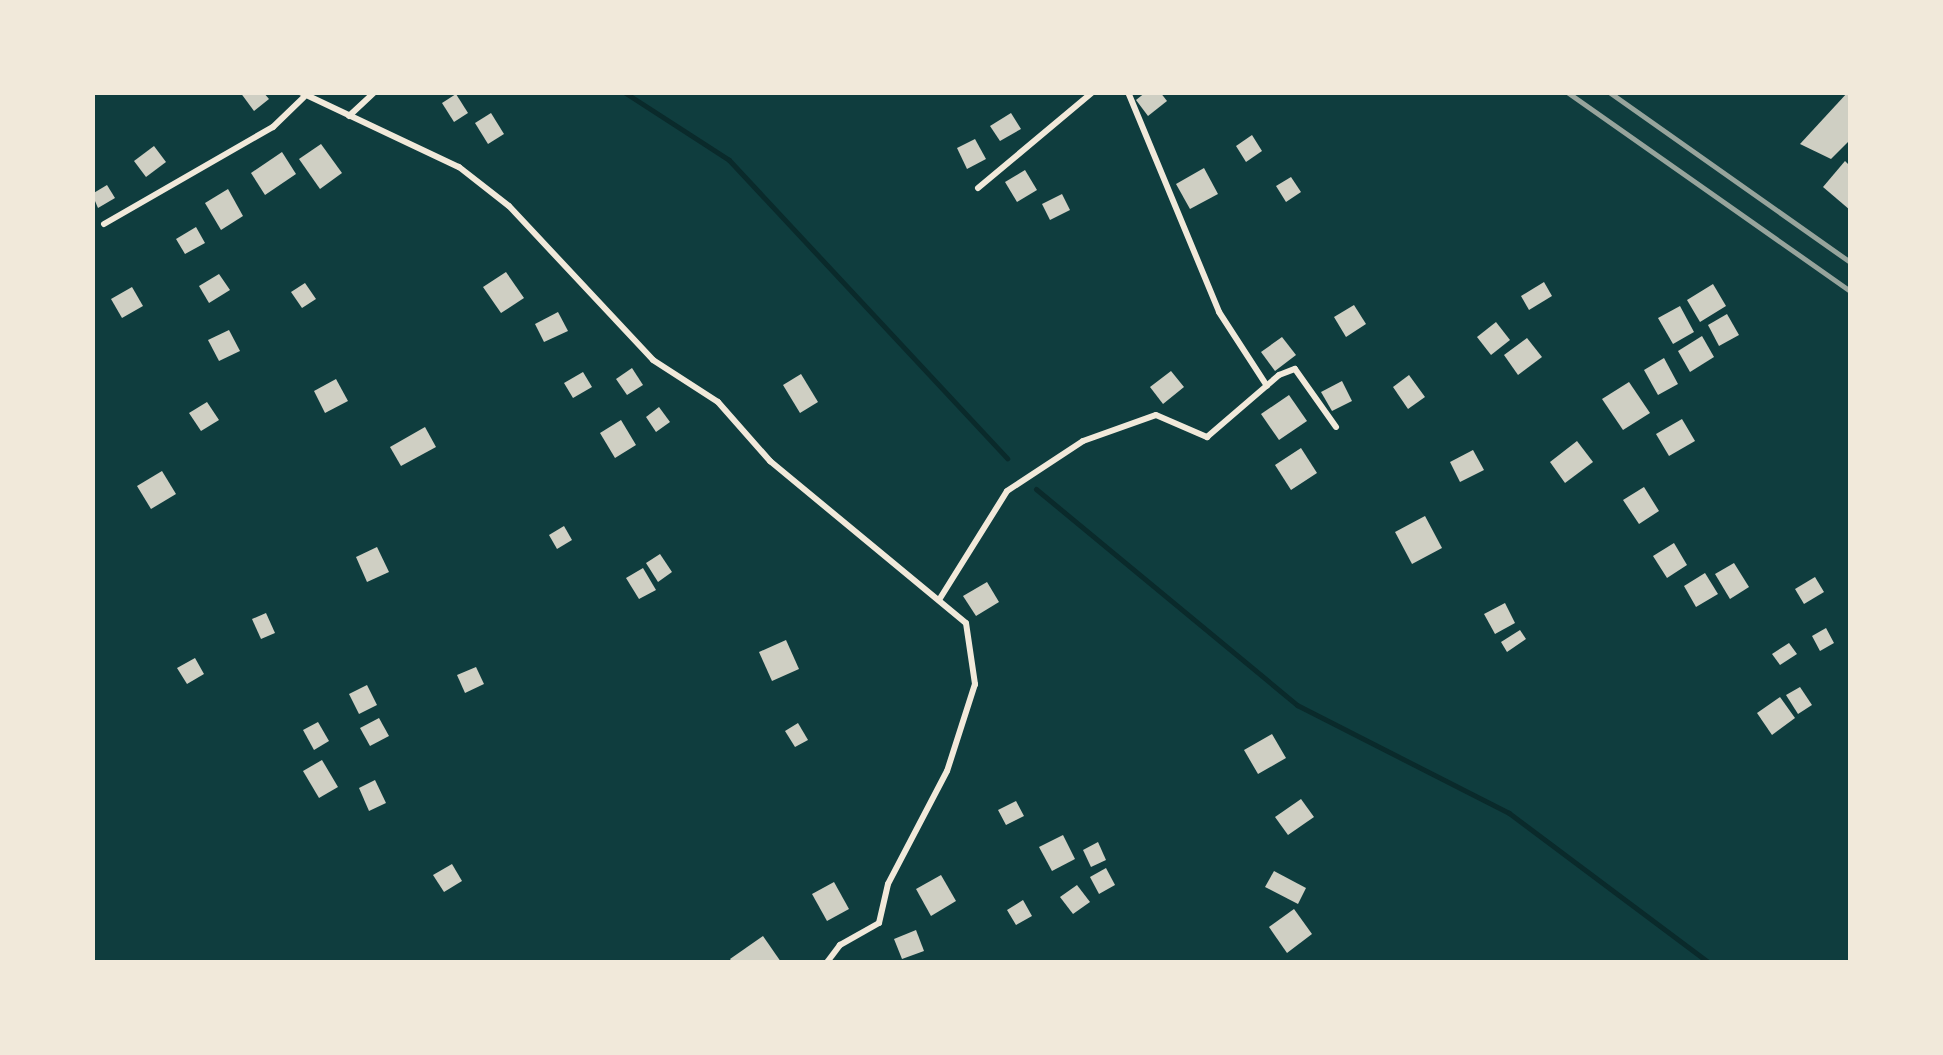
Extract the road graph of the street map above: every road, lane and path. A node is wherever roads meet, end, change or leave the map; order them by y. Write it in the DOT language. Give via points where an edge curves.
graph roads {
  1 [pos="375,92"];
  2 [pos="1093,92"];
  3 [pos="1128,92"];
  4 [pos="302,94"];
  5 [pos="348,116"];
  6 [pos="978,188"];
  7 [pos="104,224"];
  8 [pos="1267,386"];
  9 [pos="1336,427"];
  10 [pos="939,600"];
  11 [pos="827,962"];
  1 -- 5 [label="street"];
  2 -- 6 [label="street"];
  3 -- 8 [label="street" via="1218,312"];
  4 -- 5 [label="street"];
  4 -- 7 [label="street" via="273,126"];
  5 -- 10 [label="street" via="459,167 509,206 653,360 718,402 770,461"];
  8 -- 9 [label="street" via="1295,369"];
  8 -- 10 [label="street" via="1207,437 1156,415 1083,442 1007,491"];
  10 -- 11 [label="street" via="966,623 974,684 962,733 888,884 878,923 840,944"];
}
